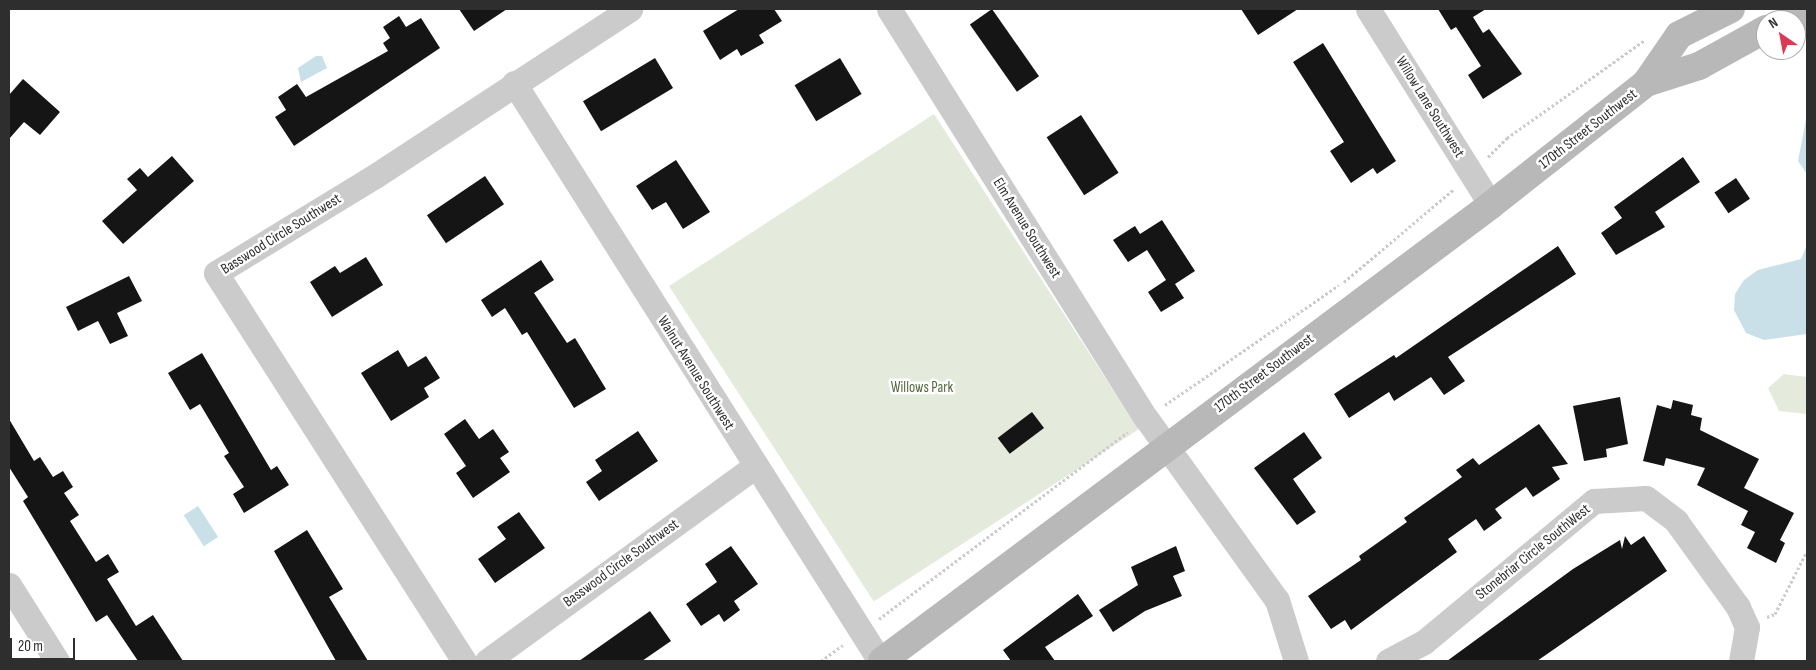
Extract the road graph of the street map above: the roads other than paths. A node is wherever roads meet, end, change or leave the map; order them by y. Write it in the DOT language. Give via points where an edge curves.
graph roads {
  1 [pos="630,9"];
  2 [pos="889,9"];
  3 [pos="1368,9"];
  4 [pos="1731,9"];
  5 [pos="1756,35"];
  6 [pos="514,83"];
  7 [pos="1646,83"];
  8 [pos="1491,205"];
  9 [pos="1167,445"];
  10 [pos="754,466"];
  11 [pos="9,584"];
  12 [pos="57,661"];
  13 [pos="464,661"];
  14 [pos="487,661"];
  15 [pos="881,661"];
  16 [pos="1296,661"];
  17 [pos="1388,661"];
  18 [pos="1741,661"];
  1 -- 6 [label="street, Basswood Circle Southwest"];
  2 -- 9 [label="street, Elm Avenue Southwest" via="1146,418"];
  3 -- 8 [label="street, Willow Lane Southwest"];
  4 -- 7 [label="street, 170th Street Southwest" via="1679,35"];
  5 -- 7 [label="street, 170th Street Southwest" via="1699,66"];
  6 -- 10 [label="street, Walnut Avenue Southwest"];
  6 -- 13 [label="street, Basswood Circle Southwest" via="216,273"];
  7 -- 8 [label="street, 170th Street Southwest"];
  8 -- 9 [label="street, 170th Street Southwest"];
  9 -- 15 [label="street, 170th Street Southwest"];
  9 -- 16 [label="street" via="1277,600"];
  10 -- 14 [label="street, Basswood Circle Southwest"];
  10 -- 15 [label="street, Walnut Avenue Southwest"];
  11 -- 12 [label="street"];
  17 -- 18 [label="street, Stonebriar Circle SouthWest" via="1424,642 1594,501 1646,498 1676,521 1738,606 1747,627"];
}
